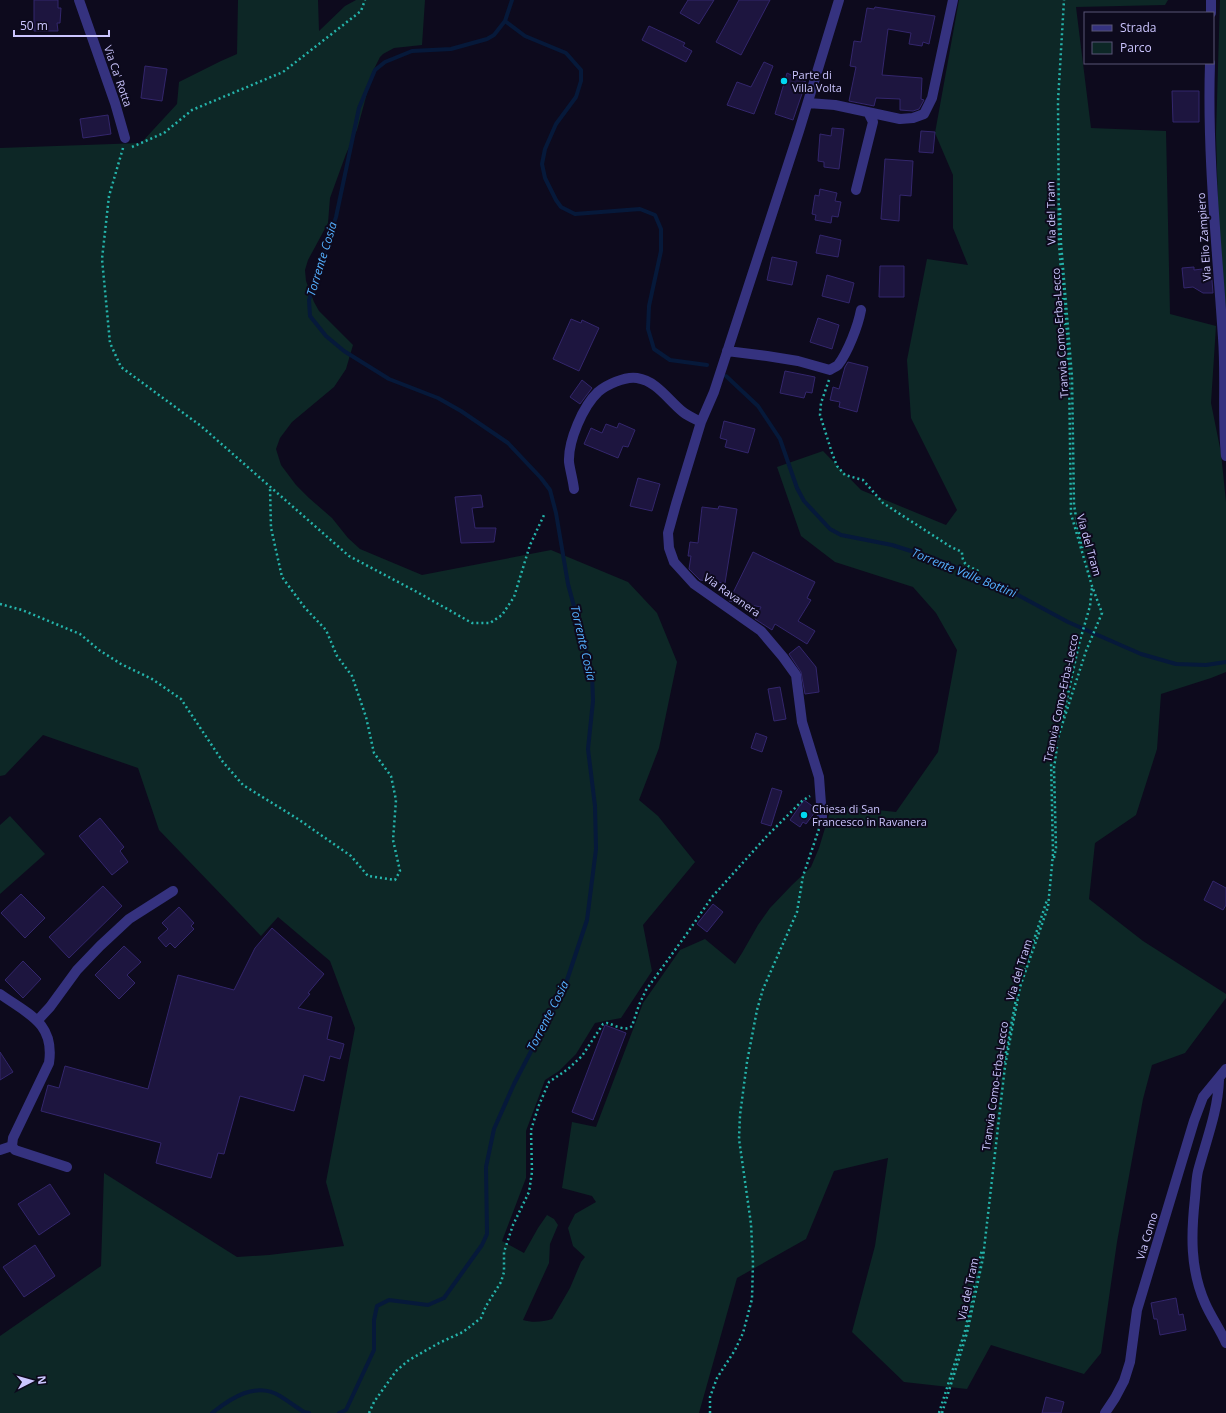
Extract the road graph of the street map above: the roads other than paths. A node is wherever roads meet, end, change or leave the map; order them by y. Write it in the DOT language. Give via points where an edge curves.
graph roads {
  1 [pos="79,0"];
  2 [pos="839,0"];
  3 [pos="954,0"];
  4 [pos="1211,0"];
  5 [pos="1211,12"];
  6 [pos="1210,64"];
  7 [pos="808,103"];
  8 [pos="868,112"];
  9 [pos="125,138"];
  10 [pos="856,190"];
  11 [pos="861,310"];
  12 [pos="727,351"];
  13 [pos="1225,408"];
  14 [pos="702,422"];
  15 [pos="1226,456"];
  16 [pos="574,489"];
  17 [pos="822,817"];
  18 [pos="173,891"];
  19 [pos="0,994"];
  20 [pos="38,1020"];
  21 [pos="1224,1073"];
  22 [pos="12,1146"];
  23 [pos="0,1150"];
  24 [pos="67,1167"];
  25 [pos="1226,1343"];
  26 [pos="1105,1413"];
  1 -- 9 [label="street, Via Ca' Rotta"];
  2 -- 7 [label="street, Via Ravanera"];
  3 -- 8 [label="street" via="932,98 924,114 900,119"];
  4 -- 5 [label="street"];
  6 -- 13 [label="street, Via Elio Zampiero" via="1208,110 1224,346"];
  7 -- 8 [label="street" via="835,105"];
  7 -- 12 [label="street, Via Ravanera"];
  8 -- 10 [label="street" via="873,122"];
  11 -- 12 [label="street" via="846,351 837,366 830,370 774,357"];
  12 -- 14 [label="street, Via Ravanera"];
  13 -- 15 [label="street, Via Elio Zampiero" via="1223,431"];
  14 -- 16 [label="street" via="683,412 660,389 649,382 637,378 616,381 598,392 585,408 577,426 569,461"];
  14 -- 17 [label="street, Via Ravanera" via="668,534 674,562 694,584 761,631 796,675 802,722 819,777"];
  18 -- 20 [label="street" via="130,919 100,946 77,970"];
  19 -- 20 [label="street"];
  20 -- 22 [label="street" via="49,1040 49,1063 13,1138"];
  21 -- 25 [label="street" via="1198,1173 1192,1251 1194,1270 1205,1303"];
  21 -- 26 [label="street, Via Como" via="1203,1096 1194,1121 1137,1310 1130,1362 1121,1387"];
  22 -- 23 [label="street"];
  22 -- 24 [label="street" via="15,1150"];
}
